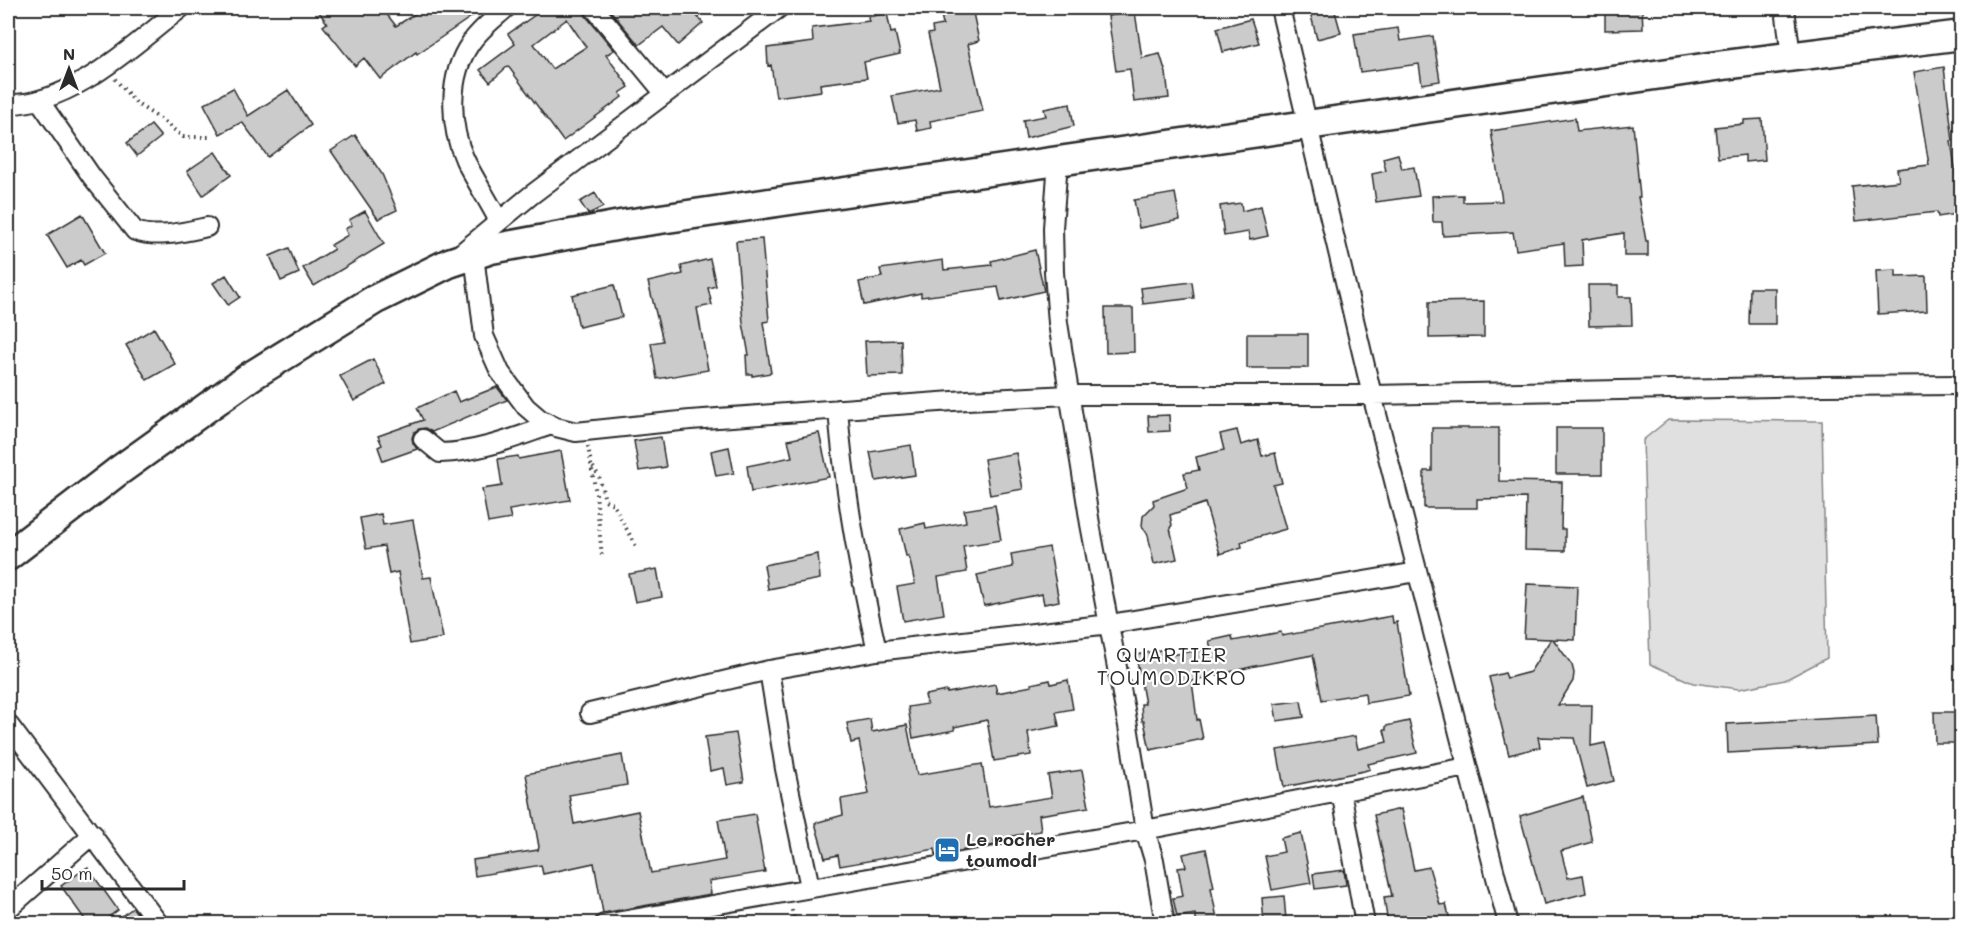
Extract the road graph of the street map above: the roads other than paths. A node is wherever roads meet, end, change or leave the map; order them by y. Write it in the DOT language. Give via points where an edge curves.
graph roads {
  1 [pos="181,8"];
  2 [pos="506,8"];
  3 [pos="594,8"];
  4 [pos="779,8"];
  5 [pos="1280,8"];
  6 [pos="1785,8"];
  7 [pos="1962,34"];
  8 [pos="1791,57"];
  9 [pos="665,94"];
  10 [pos="39,100"];
  11 [pos="8,104"];
  12 [pos="1309,125"];
  13 [pos="1058,161"];
  14 [pos="499,221"];
  15 [pos="207,227"];
  16 [pos="461,259"];
  17 [pos="1962,385"];
  18 [pos="1372,394"];
  19 [pos="1070,395"];
  20 [pos="838,409"];
  21 [pos="551,425"];
  22 [pos="423,439"];
  23 [pos="8,556"];
  24 [pos="1417,573"];
  25 [pos="1110,624"];
  26 [pos="877,651"];
  27 [pos="769,670"];
  28 [pos="590,713"];
  29 [pos="8,724"];
  30 [pos="1467,767"];
  31 [pos="1341,791"];
  32 [pos="1145,830"];
  33 [pos="93,834"];
  34 [pos="810,887"];
  35 [pos="8,909"];
  36 [pos="159,924"];
  37 [pos="604,924"];
  38 [pos="1165,924"];
  39 [pos="1365,924"];
  40 [pos="1508,924"];
  1 -- 10 [label="street" via="94,75"];
  2 -- 14 [label="street" via="471,42 454,84 455,121 465,158"];
  3 -- 9 [label="street"];
  4 -- 9 [label="street"];
  5 -- 12 [label="street"];
  6 -- 8 [label="street"];
  7 -- 8 [label="main road"];
  8 -- 12 [label="main road"];
  9 -- 14 [label="street"];
  10 -- 11 [label="street"];
  10 -- 15 [label="street" via="135,231 177,234"];
  12 -- 13 [label="main road"];
  12 -- 18 [label="street"];
  13 -- 16 [label="main road" via="626,224 492,249"];
  13 -- 19 [label="street" via="1054,272"];
  14 -- 16 [label="street"];
  16 -- 21 [label="street" via="484,336 500,372 526,407"];
  16 -- 23 [label="main road" via="374,300 251,376"];
  17 -- 18 [label="street"];
  18 -- 19 [label="street"];
  18 -- 24 [label="street"];
  19 -- 20 [label="street"];
  19 -- 25 [label="street"];
  20 -- 21 [label="street" via="576,432"];
  20 -- 26 [label="street" via="850,522"];
  21 -- 22 [label="street" via="459,452 440,453"];
  24 -- 25 [label="street"];
  24 -- 30 [label="street"];
  25 -- 26 [label="street"];
  25 -- 32 [label="street"];
  26 -- 27 [label="street"];
  27 -- 28 [label="street"];
  27 -- 34 [label="street"];
  29 -- 33 [label="street"];
  30 -- 31 [label="street"];
  30 -- 40 [label="street"];
  31 -- 32 [label="street"];
  31 -- 39 [label="street"];
  32 -- 34 [label="street"];
  32 -- 38 [label="street"];
  33 -- 35 [label="street"];
  33 -- 36 [label="street"];
  34 -- 37 [label="street"];
}
